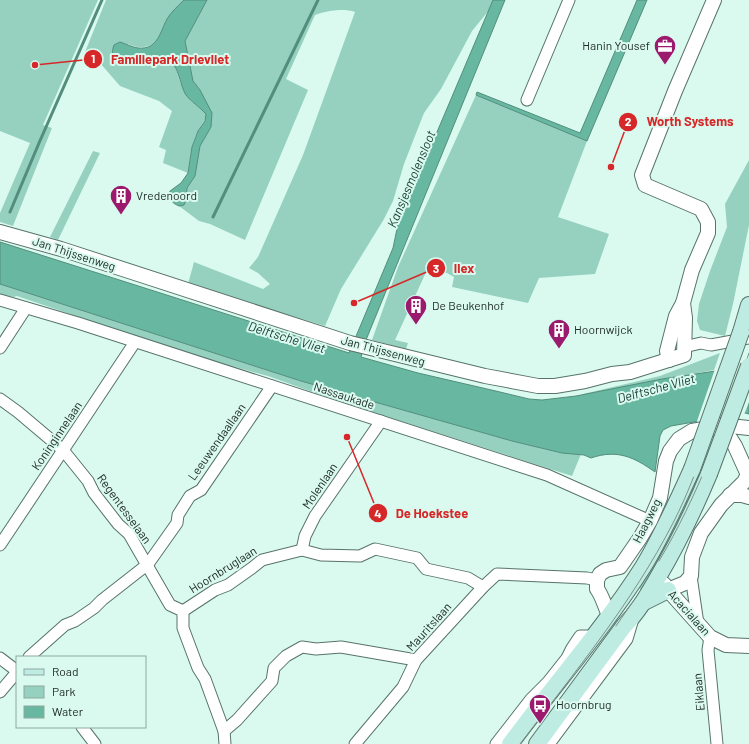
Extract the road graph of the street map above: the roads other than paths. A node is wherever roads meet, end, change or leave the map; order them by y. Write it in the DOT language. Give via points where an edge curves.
graph roads {
  1 [pos="569,0"];
  2 [pos="714,0"];
  3 [pos="527,100"];
  4 [pos="0,232"];
  5 [pos="0,300"];
  6 [pos="683,303"];
  7 [pos="749,306"];
  8 [pos="26,308"];
  9 [pos="745,335"];
  10 [pos="135,342"];
  11 [pos="0,348"];
  12 [pos="684,351"];
  13 [pos="668,355"];
  14 [pos="749,366"];
  15 [pos="272,386"];
  16 [pos="0,399"];
  17 [pos="381,421"];
  18 [pos="715,428"];
  19 [pos="749,428"];
  20 [pos="63,450"];
  21 [pos="749,475"];
  22 [pos="730,495"];
  23 [pos="749,497"];
  24 [pos="650,521"];
  25 [pos="0,545"];
  26 [pos="302,550"];
  27 [pos="148,564"];
  28 [pos="660,574"];
  29 [pos="691,576"];
  30 [pos="598,586"];
  31 [pos="483,587"];
  32 [pos="668,590"];
  33 [pos="623,595"];
  34 [pos="644,602"];
  35 [pos="183,611"];
  36 [pos="609,615"];
  37 [pos="634,616"];
  38 [pos="698,624"];
  39 [pos="593,636"];
  40 [pos="710,637"];
  41 [pos="749,646"];
  42 [pos="30,656"];
  43 [pos="0,658"];
  44 [pos="416,660"];
  45 [pos="16,670"];
  46 [pos="16,672"];
  47 [pos="0,692"];
  48 [pos="83,728"];
  49 [pos="224,731"];
  50 [pos="95,744"];
  51 [pos="225,744"];
  52 [pos="355,744"];
  53 [pos="496,744"];
  54 [pos="510,744"];
  55 [pos="537,744"];
  56 [pos="549,744"];
  57 [pos="717,744"];
  1 -- 3 [label="street"];
  2 -- 6 [label="street" via="642,175 645,185 701,209 708,222 708,233 692,270"];
  4 -- 13 [label="street, Jan Thijssenweg" via="61,249 350,343 485,376 538,386 586,381 612,374 627,364"];
  5 -- 8 [label="street, Nassaukade"];
  6 -- 12 [label="street"];
  6 -- 13 [label="street" via="676,316"];
  7 -- 9 [label="main road, Haagweg"];
  8 -- 10 [label="street, Nassaukade"];
  8 -- 11 [label="street"];
  9 -- 12 [label="street" via="711,345 701,344"];
  9 -- 33 [label="main road, Haagweg, bridge" via="692,469 658,540"];
  10 -- 15 [label="street, Nassaukade"];
  10 -- 20 [label="street, Koninginnelaan"];
  12 -- 13 [label="street, Jan Thijssenweg"];
  14 -- 28 [label="main road, bridge" via="709,474"];
  15 -- 17 [label="street, Nassaukade"];
  15 -- 27 [label="street, Leeuwendaallaan" via="201,490 190,496 178,515 177,523"];
  16 -- 20 [label="street, Regentesselaan"];
  17 -- 24 [label="street, Nassaukade" via="547,475"];
  17 -- 26 [label="street, Molenlaan" via="315,516 305,536"];
  18 -- 19 [label="street, Haagweg" via="721,425"];
  18 -- 21 [label="street" via="730,438"];
  18 -- 24 [label="street, Haagweg" via="692,431 679,439 670,451 660,498"];
  20 -- 25 [label="street, Koninginnelaan"];
  20 -- 27 [label="street, Regentesselaan" via="118,524 129,534"];
  21 -- 22 [label="street"];
  22 -- 23 [label="street"];
  22 -- 29 [label="street" via="701,533 692,557"];
  24 -- 30 [label="street, Haagweg" via="620,566 600,574"];
  26 -- 31 [label="street, Hoornbruglaan" via="321,555 360,556 376,549 417,558 426,569 468,578"];
  26 -- 35 [label="street, Hoornbruglaan" via="262,560 228,585 215,590"];
  27 -- 35 [label="street, Regentesselaan" via="170,604"];
  27 -- 42 [label="street, Leeuwendaallaan" via="75,622 65,625"];
  28 -- 32 [label="street, Acacialaan"];
  28 -- 34 [label="main road"];
  29 -- 32 [label="street" via="685,583"];
  29 -- 38 [label="street"];
  30 -- 31 [label="street" via="587,578 497,574"];
  30 -- 33 [label="street" via="617,596"];
  30 -- 36 [label="street"];
  31 -- 44 [label="street, Mauritslaan"];
  32 -- 34 [label="main road"];
  32 -- 38 [label="street, Acacialaan"];
  33 -- 36 [label="main road, Haagweg"];
  34 -- 37 [label="main road"];
  35 -- 49 [label="street" via="182,628 205,679"];
  36 -- 39 [label="main road, Haagweg"];
  37 -- 55 [label="main road"];
  37 -- 56 [label="street" via="627,638"];
  38 -- 40 [label="street, Acacialaan"];
  39 -- 53 [label="street" via="580,636 562,664"];
  39 -- 54 [label="main road, Haagweg"];
  40 -- 41 [label="street, Acacialaan" via="726,645"];
  40 -- 57 [label="street, Eiklaan" via="708,650"];
  43 -- 45 [label="street"];
  44 -- 49 [label="street" via="341,647 302,647 286,656 274,668 272,681"];
  44 -- 52 [label="street, Mauritslaan" via="403,687"];
  46 -- 47 [label="street"];
  48 -- 50 [label="street"];
  49 -- 51 [label="street"];
}
